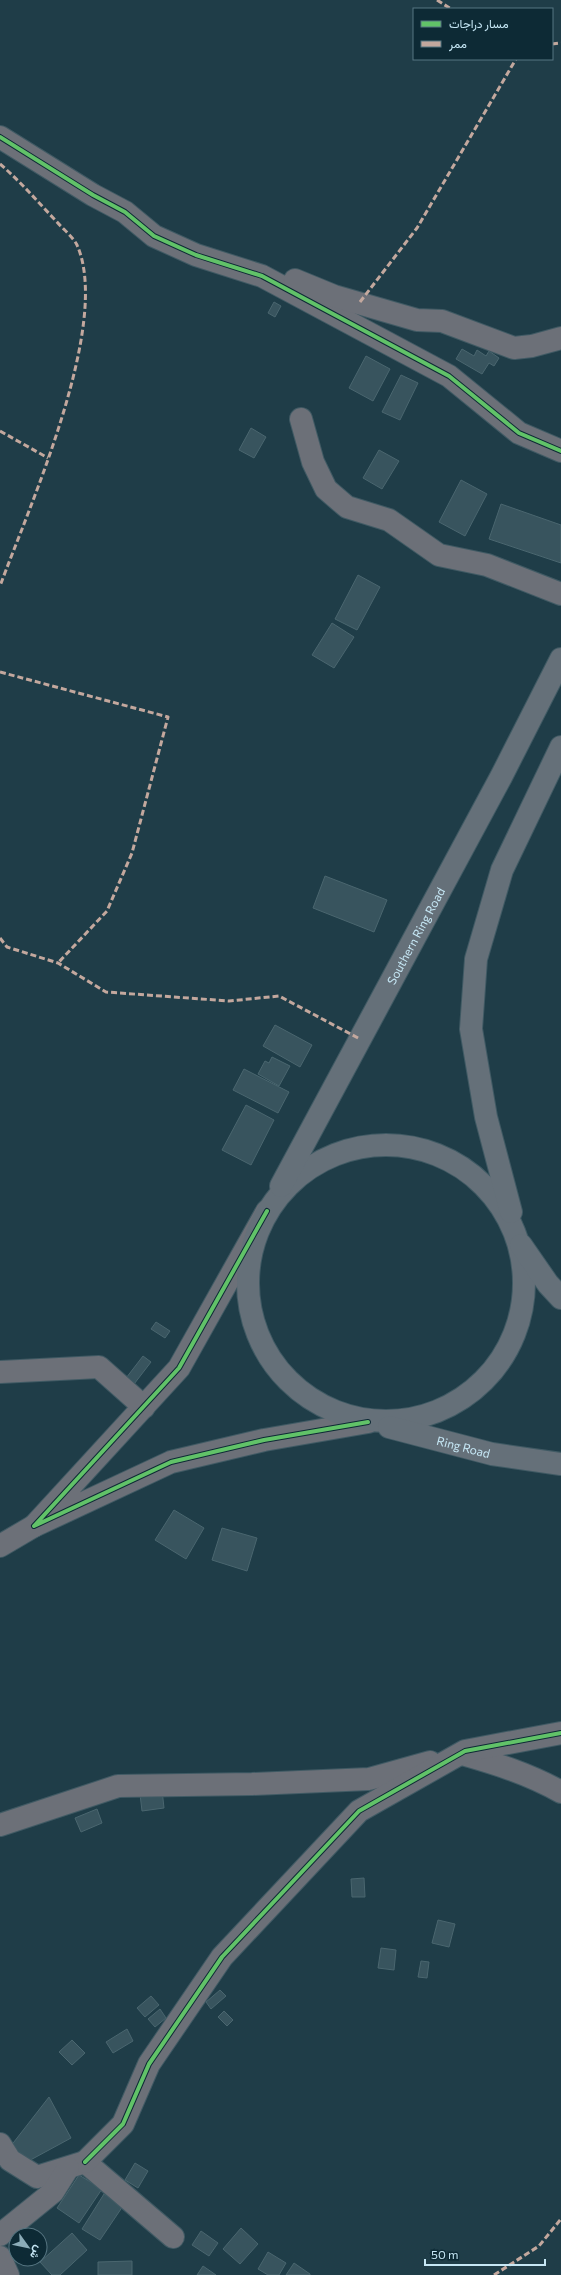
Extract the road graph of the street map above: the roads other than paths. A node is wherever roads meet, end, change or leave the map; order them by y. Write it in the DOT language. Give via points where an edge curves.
graph roads {
  1 [pos="0,137"];
  2 [pos="262,276"];
  3 [pos="561,338"];
  4 [pos="301,419"];
  5 [pos="561,451"];
  6 [pos="561,594"];
  7 [pos="561,659"];
  8 [pos="561,747"];
  9 [pos="268,1211"];
  10 [pos="519,1242"];
  11 [pos="557,1288"];
  12 [pos="0,1372"];
  13 [pos="144,1407"];
  14 [pos="368,1422"];
  15 [pos="561,1464"];
  16 [pos="34,1526"];
  17 [pos="0,1546"];
  18 [pos="561,1733"];
  19 [pos="463,1752"];
  20 [pos="561,1792"];
  21 [pos="0,1825"];
  22 [pos="0,2144"];
  23 [pos="76,2164"];
  24 [pos="0,2235"];
  25 [pos="173,2237"];
  26 [pos="0,2257"];
  27 [pos="8,2275"];
  1 -- 2 [label="street" via="124,212 154,236 196,255"];
  2 -- 3 [label="street" via="287,277 334,296 417,320 442,321 514,348"];
  2 -- 5 [label="street" via="449,376 519,433"];
  4 -- 6 [label="street" via="313,462 326,489 347,507 389,520 439,555 487,565"];
  7 -- 9 [label="main road, Southern Ring Road" via="501,777"];
  8 -- 10 [label="main road" via="502,870 476,959 471,1028 486,1117"];
  9 -- 10 [label="main road" via="297,1176 336,1153 381,1144 426,1149 467,1169 499,1201"];
  9 -- 13 [label="street" via="179,1368"];
  9 -- 14 [label="main road, Ring Road" via="250,1254 248,1300 261,1344 287,1382 324,1408"];
  10 -- 11 [label="main road"];
  10 -- 14 [label="main road" via="524,1295 516,1333 492,1373 457,1403 414,1420"];
  12 -- 13 [label="street" via="99,1367"];
  13 -- 16 [label="street"];
  14 -- 15 [label="main road, Ring Road" via="492,1454"];
  14 -- 16 [label="street" via="264,1440 171,1462"];
  16 -- 17 [label="street"];
  18 -- 19 [label="street"];
  19 -- 20 [label="street" via="509,1767"];
  19 -- 21 [label="street" via="369,1779 118,1786"];
  19 -- 23 [label="street" via="359,1811 222,1957 149,2064 123,2124"];
  22 -- 23 [label="street" via="10,2160 37,2178"];
  23 -- 24 [label="street" via="53,2192"];
  23 -- 25 [label="street"];
  26 -- 27 [label="street"];
}
